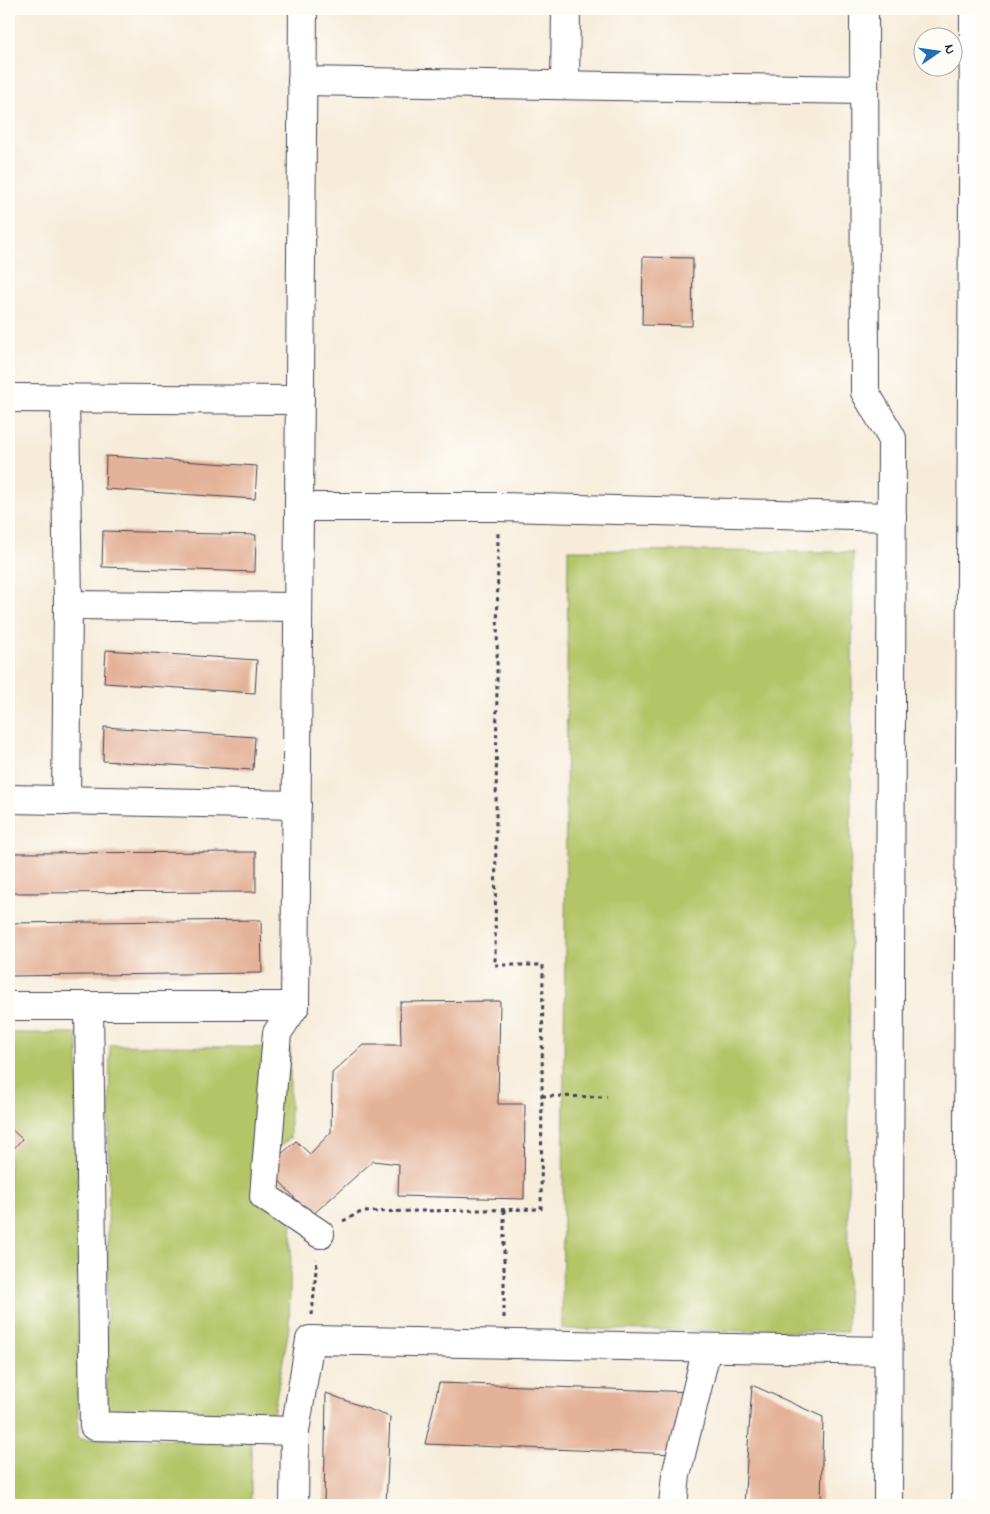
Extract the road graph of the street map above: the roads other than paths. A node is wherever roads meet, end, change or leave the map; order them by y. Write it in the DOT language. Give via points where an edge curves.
graph roads {
  1 [pos="303,9"];
  2 [pos="566,9"];
  3 [pos="864,9"];
  4 [pos="974,9"];
  5 [pos="302,81"];
  6 [pos="565,85"];
  7 [pos="864,90"];
  8 [pos="977,385"];
  9 [pos="9,398"];
  10 [pos="65,398"];
  11 [pos="300,400"];
  12 [pos="299,506"];
  13 [pos="892,518"];
  14 [pos="68,605"];
  15 [pos="298,607"];
  16 [pos="9,799"];
  17 [pos="66,800"];
  18 [pos="297,805"];
  19 [pos="9,1006"];
  20 [pos="89,1006"];
  21 [pos="295,1006"];
  22 [pos="320,1234"];
  23 [pos="707,1348"];
  24 [pos="888,1351"];
  25 [pos="295,1431"];
  26 [pos="294,1505"];
  27 [pos="673,1505"];
  28 [pos="888,1505"];
  29 [pos="966,1505"];
  1 -- 5 [label="street"];
  2 -- 6 [label="street"];
  3 -- 7 [label="street"];
  4 -- 8 [label="street"];
  5 -- 6 [label="street"];
  5 -- 11 [label="street"];
  6 -- 7 [label="street"];
  7 -- 13 [label="street" via="865,392 892,438"];
  8 -- 29 [label="street"];
  9 -- 10 [label="street"];
  10 -- 11 [label="street"];
  10 -- 14 [label="street"];
  11 -- 12 [label="street"];
  12 -- 13 [label="street" via="498,507"];
  12 -- 15 [label="street"];
  13 -- 24 [label="street"];
  14 -- 15 [label="street"];
  14 -- 17 [label="street"];
  15 -- 18 [label="street"];
  16 -- 17 [label="street"];
  17 -- 18 [label="street"];
  18 -- 21 [label="street"];
  19 -- 20 [label="street"];
  20 -- 21 [label="street"];
  20 -- 25 [label="street" via="94,1426"];
  21 -- 22 [label="street" via="277,1033 264,1196"];
  23 -- 24 [label="street"];
  23 -- 25 [label="street" via="310,1340"];
  23 -- 27 [label="street" via="676,1475"];
  24 -- 28 [label="street"];
  25 -- 26 [label="street"];
}
